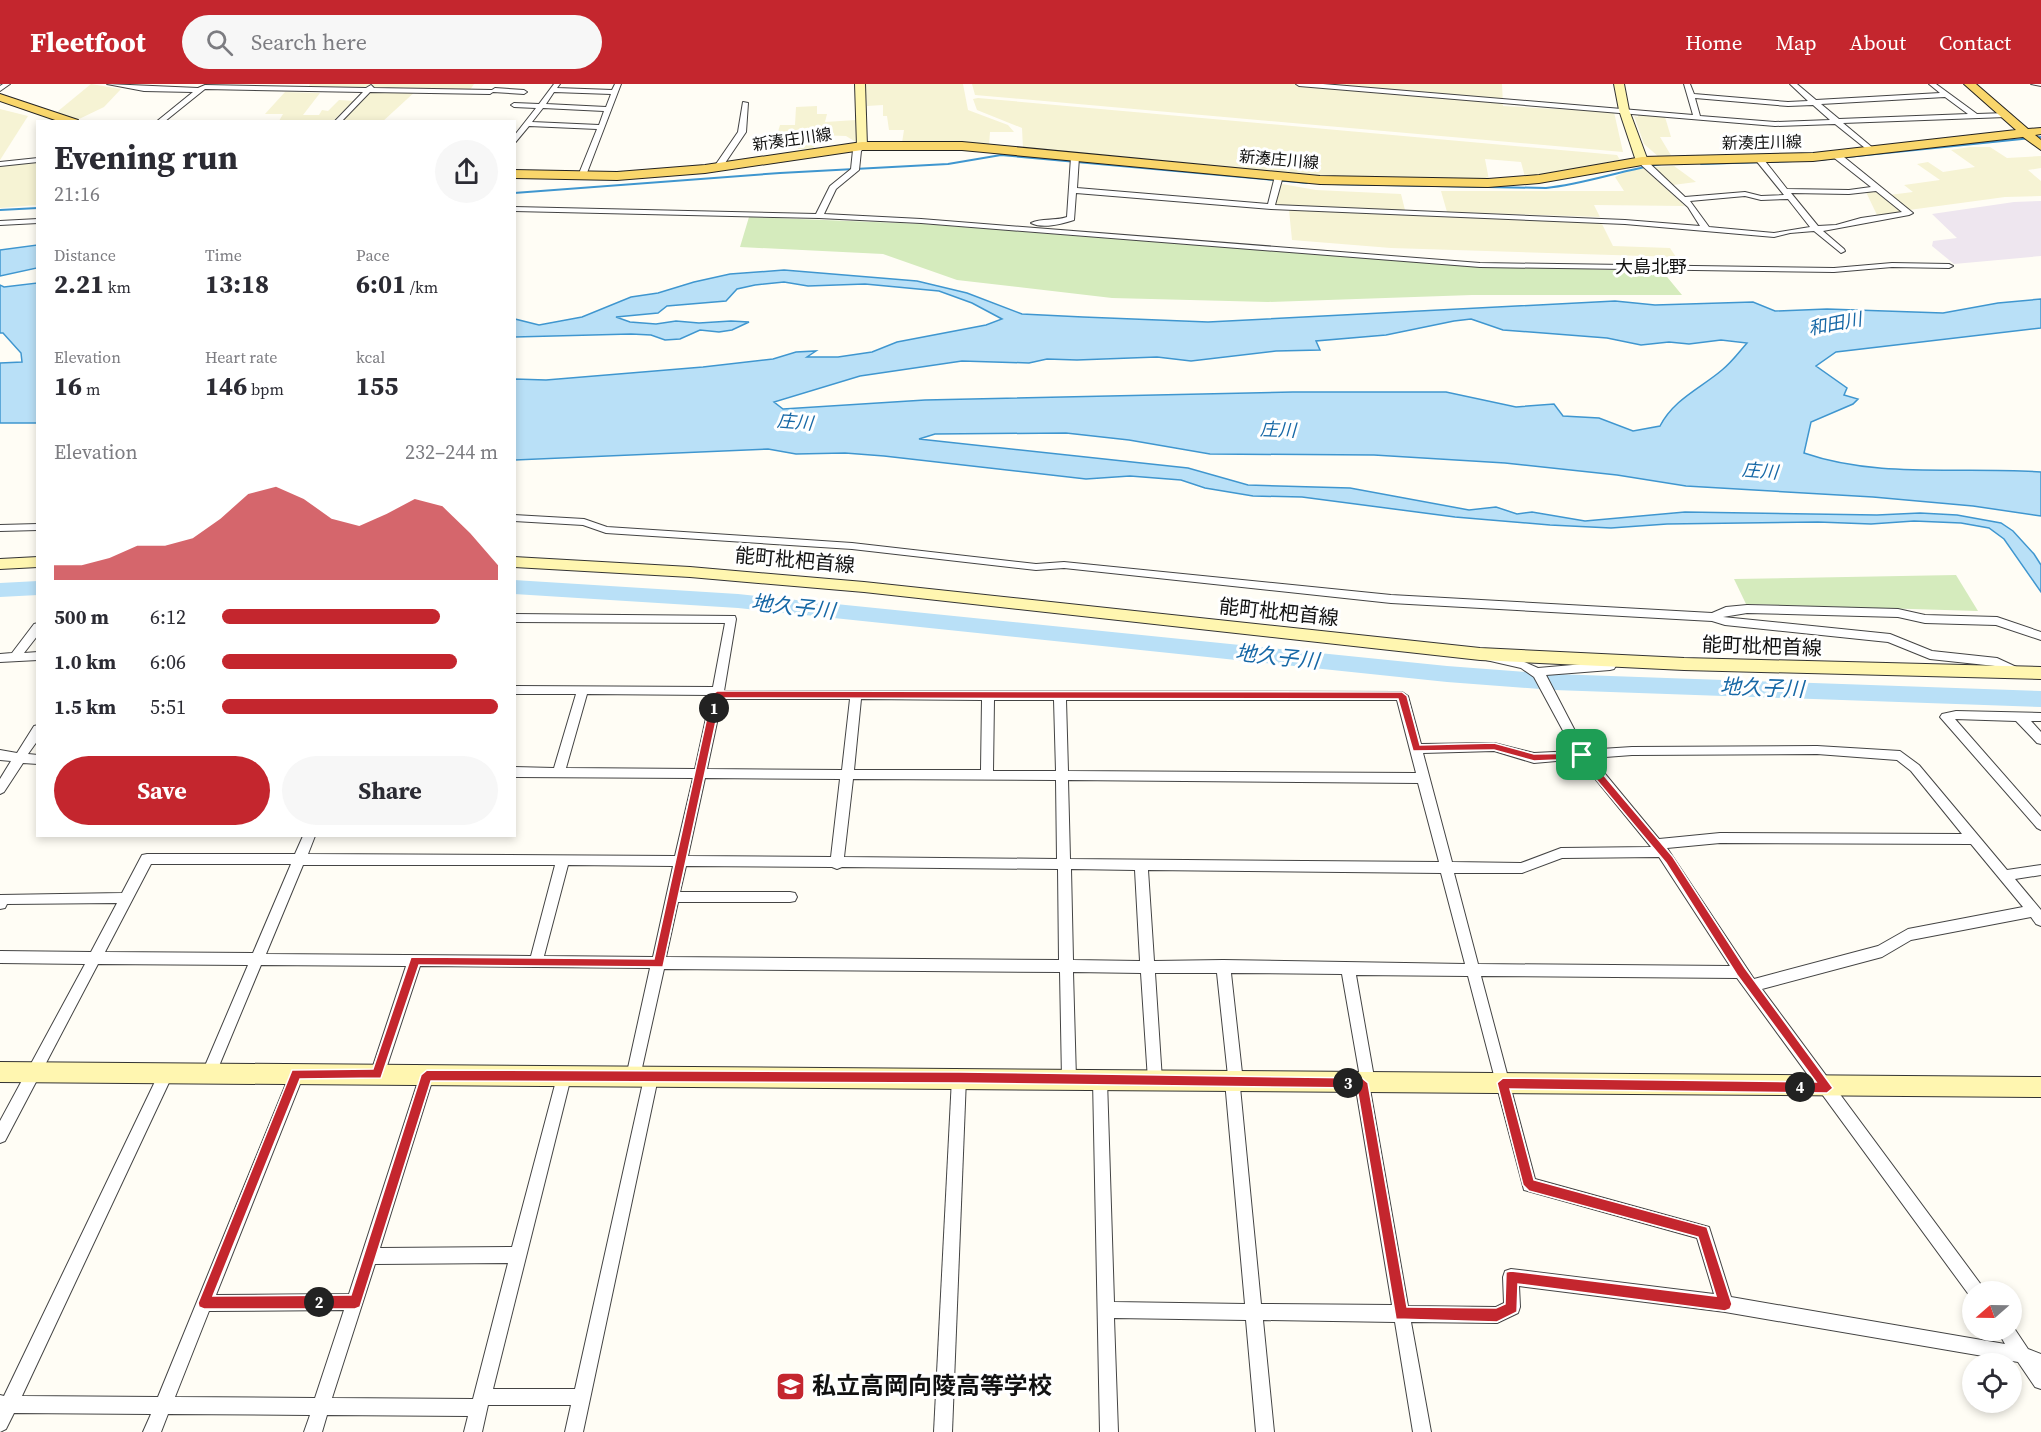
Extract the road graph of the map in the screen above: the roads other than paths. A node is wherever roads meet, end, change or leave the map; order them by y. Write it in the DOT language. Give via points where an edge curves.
graph roads {
  1 [pos="7,84"];
  2 [pos="110,84"];
  3 [pos="618,84"];
  4 [pos="860,84"];
  5 [pos="1299,84"];
  6 [pos="1619,84"];
  7 [pos="1687,84"];
  8 [pos="1793,84"];
  9 [pos="1932,84"];
  10 [pos="1969,84"];
  11 [pos="2034,84"];
  12 [pos="2041,84"];
  13 [pos="204,87"];
  14 [pos="276,87"];
  15 [pos="372,87"];
  16 [pos="555,87"];
  17 [pos="0,89"];
  18 [pos="524,92"];
  19 [pos="614,93"];
  20 [pos="1947,95"];
  21 [pos="1690,96"];
  22 [pos="0,97"];
  23 [pos="1814,102"];
  24 [pos="745,103"];
  25 [pos="514,105"];
  26 [pos="541,106"];
  27 [pos="609,109"];
  28 [pos="1624,110"];
  29 [pos="1976,116"];
  30 [pos="2006,116"];
  31 [pos="1697,117"];
  32 [pos="68,120"];
  33 [pos="162,120"];
  34 [pos="339,120"];
  35 [pos="1834,121"];
  36 [pos="528,124"];
  37 [pos="602,127"];
  38 [pos="2041,131"];
  39 [pos="2028,132"];
  40 [pos="516,139"];
  41 [pos="862,146"];
  42 [pos="2041,146"];
  43 [pos="1870,150"];
  44 [pos="1836,155"];
  45 [pos="1075,157"];
  46 [pos="1758,158"];
  47 [pos="36,160"];
  48 [pos="1642,161"];
  49 [pos="0,164"];
  50 [pos="718,167"];
  51 [pos="516,174"];
  52 [pos="582,176"];
  53 [pos="1278,176"];
  54 [pos="1878,189"];
  55 [pos="1072,190"];
  56 [pos="1788,194"];
  57 [pos="1683,199"];
  58 [pos="1271,207"];
  59 [pos="516,209"];
  60 [pos="819,216"];
  61 [pos="36,221"];
  62 [pos="0,223"];
  63 [pos="982,225"];
  64 [pos="1706,229"];
  65 [pos="1816,229"];
  66 [pos="1841,252"];
  67 [pos="1949,266"];
  68 [pos="516,518"];
  69 [pos="36,527"];
  70 [pos="0,528"];
  71 [pos="36,562"];
  72 [pos="516,562"];
  73 [pos="0,564"];
  74 [pos="1713,617"];
  75 [pos="516,618"];
  76 [pos="36,630"];
  77 [pos="2041,636"];
  78 [pos="1480,654"];
  79 [pos="36,656"];
  80 [pos="15,657"];
  81 [pos="0,658"];
  82 [pos="1613,661"];
  83 [pos="1539,672"];
  84 [pos="2019,673"];
  85 [pos="2041,673"];
  86 [pos="516,690"];
  87 [pos="583,690"];
  88 [pos="718,693"];
  89 [pos="856,694"];
  90 [pos="988,694"];
  91 [pos="1060,694"];
  92 [pos="2019,716"];
  93 [pos="2041,717"];
  94 [pos="36,732"];
  95 [pos="2041,740"];
  96 [pos="1416,749"];
  97 [pos="0,755"];
  98 [pos="1582,755"];
  99 [pos="20,758"];
  100 [pos="36,760"];
  101 [pos="516,772"];
  102 [pos="558,773"];
  103 [pos="699,773"];
  104 [pos="845,774"];
  105 [pos="987,775"];
  106 [pos="1062,775"];
  107 [pos="1424,778"];
  108 [pos="0,789"];
  109 [pos="2041,825"];
  110 [pos="309,837"];
  111 [pos="1973,839"];
  112 [pos="1659,848"];
  113 [pos="563,860"];
  114 [pos="298,861"];
  115 [pos="680,862"];
  116 [pos="837,864"];
  117 [pos="1062,864"];
  118 [pos="1141,865"];
  119 [pos="1448,868"];
  120 [pos="2041,870"];
  121 [pos="2004,876"];
  122 [pos="672,897"];
  123 [pos="790,897"];
  124 [pos="126,898"];
  125 [pos="0,904"];
  126 [pos="2037,916"];
  127 [pos="0,957"];
  128 [pos="95,958"];
  129 [pos="256,960"];
  130 [pos="415,961"];
  131 [pos="536,961"];
  132 [pos="659,963"];
  133 [pos="1066,965"];
  134 [pos="1148,966"];
  135 [pos="1223,966"];
  136 [pos="1348,968"];
  137 [pos="1474,969"];
  138 [pos="1741,972"];
  139 [pos="1752,986"];
  140 [pos="0,1072"];
  141 [pos="34,1073"];
  142 [pos="209,1073"];
  143 [pos="166,1074"];
  144 [pos="297,1074"];
  145 [pos="377,1075"];
  146 [pos="427,1075"];
  147 [pos="564,1077"];
  148 [pos="642,1078"];
  149 [pos="960,1078"];
  150 [pos="1069,1079"];
  151 [pos="1100,1080"];
  152 [pos="1155,1080"];
  153 [pos="1234,1082"];
  154 [pos="1365,1083"];
  155 [pos="1503,1083"];
  156 [pos="1827,1088"];
  157 [pos="2039,1090"];
  158 [pos="0,1136"];
  159 [pos="518,1255"];
  160 [pos="370,1257"];
  161 [pos="1968,1281"];
  162 [pos="355,1302"];
  163 [pos="204,1303"];
  164 [pos="1725,1304"];
  165 [pos="1106,1310"];
  166 [pos="1254,1312"];
  167 [pos="1401,1314"];
  168 [pos="2013,1341"];
  169 [pos="2023,1355"];
  170 [pos="2041,1363"];
  171 [pos="2041,1381"];
  172 [pos="582,1397"];
  173 [pos="480,1403"];
  174 [pos="5,1404"];
  175 [pos="163,1404"];
  176 [pos="321,1408"];
  177 [pos="0,1423"];
  178 [pos="152,1432"];
  179 [pos="313,1432"];
  180 [pos="473,1432"];
  181 [pos="574,1432"];
  182 [pos="943,1432"];
  183 [pos="1109,1432"];
  184 [pos="1265,1432"];
  185 [pos="1422,1432"];
  1 -- 17 [label="street"];
  2 -- 13 [label="street" via="144,89"];
  3 -- 19 [label="street"];
  4 -- 41 [label="street"];
  5 -- 28 [label="street"];
  6 -- 28 [label="street"];
  7 -- 21 [label="street"];
  8 -- 23 [label="street"];
  9 -- 20 [label="street"];
  10 -- 30 [label="main road"];
  11 -- 12 [label="street"];
  13 -- 14 [label="street"];
  13 -- 33 [label="street"];
  14 -- 15 [label="street"];
  15 -- 18 [label="street"];
  15 -- 34 [label="street"];
  16 -- 19 [label="street"];
  16 -- 26 [label="street"];
  19 -- 27 [label="street"];
  20 -- 23 [label="street"];
  20 -- 29 [label="street"];
  21 -- 23 [label="street" via="1788,104"];
  21 -- 31 [label="street"];
  22 -- 32 [label="main road"];
  23 -- 35 [label="street"];
  24 -- 50 [label="street" via="742,132"];
  25 -- 26 [label="street"];
  26 -- 27 [label="street"];
  26 -- 36 [label="street"];
  27 -- 37 [label="street"];
  28 -- 31 [label="street"];
  28 -- 48 [label="street"];
  29 -- 30 [label="street"];
  29 -- 35 [label="street"];
  30 -- 39 [label="main road"];
  31 -- 35 [label="street" via="1775,124"];
  35 -- 43 [label="street"];
  36 -- 37 [label="street"];
  36 -- 40 [label="street"];
  37 -- 52 [label="street"];
  38 -- 39 [label="main road, 新湊庄川線"];
  39 -- 42 [label="main road"];
  39 -- 43 [label="main road, 新湊庄川線"];
  41 -- 45 [label="main road, 新湊庄川線" via="962,146"];
  41 -- 50 [label="main road, 新湊庄川線"];
  41 -- 60 [label="street" via="856,150 855,169 833,188"];
  43 -- 44 [label="main road, 新湊庄川線"];
  44 -- 46 [label="main road, 新湊庄川線"];
  44 -- 54 [label="street"];
  45 -- 53 [label="main road, 新湊庄川線"];
  45 -- 55 [label="street"];
  46 -- 48 [label="main road, 新湊庄川線"];
  46 -- 56 [label="street"];
  47 -- 49 [label="street"];
  48 -- 53 [label="main road, 新湊庄川線" via="1539,179 1488,183"];
  48 -- 57 [label="street"];
  50 -- 52 [label="main road, 新湊庄川線"];
  51 -- 52 [label="main road, 新湊庄川線"];
  53 -- 58 [label="street"];
  54 -- 56 [label="street"];
  54 -- 65 [label="street" via="1909,213"];
  55 -- 58 [label="street"];
  55 -- 63 [label="street" via="1071,218 1060,222"];
  56 -- 57 [label="street"];
  56 -- 65 [label="street"];
  57 -- 64 [label="street"];
  58 -- 64 [label="street" via="1613,221"];
  59 -- 60 [label="street"];
  60 -- 63 [label="street"];
  61 -- 62 [label="street"];
  63 -- 67 [label="street" via="1480,265 1834,270"];
  64 -- 65 [label="street" via="1774,235"];
  65 -- 66 [label="street"];
  68 -- 74 [label="street" via="584,522 606,530 852,546 1036,567 1064,565 1391,599"];
  69 -- 70 [label="street"];
  71 -- 73 [label="street"];
  72 -- 78 [label="street, 能町枇杷首線" via="864,587"];
  74 -- 77 [label="street" via="1747,609 1898,613 1925,619 1997,621"];
  74 -- 84 [label="street" via="1890,638 1930,655 1997,662"];
  75 -- 88 [label="street" via="731,619"];
  76 -- 80 [label="street"];
  78 -- 82 [label="street, 能町枇杷首線"];
  78 -- 83 [label="street"];
  79 -- 80 [label="street"];
  80 -- 81 [label="street"];
  82 -- 83 [label="street" via="1610,666"];
  82 -- 84 [label="street, 能町枇杷首線"];
  83 -- 98 [label="street"];
  84 -- 85 [label="street, 能町枇杷首線"];
  86 -- 87 [label="street"];
  87 -- 88 [label="street"];
  87 -- 102 [label="street"];
  88 -- 89 [label="street"];
  88 -- 103 [label="street"];
  89 -- 90 [label="street"];
  89 -- 104 [label="street"];
  90 -- 91 [label="street"];
  90 -- 105 [label="street"];
  91 -- 96 [label="street" via="1402,696"];
  91 -- 106 [label="street"];
  92 -- 93 [label="street"];
  92 -- 95 [label="street"];
  92 -- 109 [label="street" via="1946,717"];
  94 -- 99 [label="street"];
  96 -- 98 [label="street" via="1494,747 1534,758"];
  96 -- 107 [label="street"];
  97 -- 99 [label="street"];
  98 -- 111 [label="street" via="1817,750 1900,756 1915,768"];
  98 -- 112 [label="street"];
  99 -- 100 [label="street"];
  99 -- 108 [label="street"];
  101 -- 102 [label="street"];
  102 -- 103 [label="street"];
  103 -- 104 [label="street"];
  103 -- 115 [label="street"];
  104 -- 105 [label="street"];
  104 -- 116 [label="street"];
  105 -- 106 [label="street"];
  106 -- 107 [label="street"];
  106 -- 117 [label="street"];
  107 -- 119 [label="street"];
  110 -- 114 [label="street"];
  111 -- 112 [label="street" via="1720,838"];
  111 -- 121 [label="street"];
  112 -- 119 [label="street" via="1561,854 1522,868"];
  112 -- 138 [label="street"];
  113 -- 114 [label="street"];
  113 -- 115 [label="street"];
  113 -- 131 [label="street"];
  114 -- 124 [label="street" via="147,859"];
  114 -- 129 [label="street"];
  115 -- 116 [label="street"];
  115 -- 122 [label="street"];
  116 -- 117 [label="street"];
  117 -- 118 [label="street"];
  117 -- 133 [label="street"];
  118 -- 119 [label="street"];
  118 -- 134 [label="street"];
  119 -- 137 [label="street"];
  120 -- 121 [label="street"];
  121 -- 126 [label="street"];
  122 -- 123 [label="street"];
  122 -- 132 [label="street"];
  124 -- 125 [label="street" via="3,899"];
  124 -- 128 [label="street"];
  126 -- 139 [label="street" via="1908,935 1881,951"];
  127 -- 128 [label="street"];
  128 -- 129 [label="street"];
  128 -- 141 [label="street"];
  129 -- 130 [label="street"];
  129 -- 142 [label="street"];
  130 -- 131 [label="street"];
  130 -- 145 [label="street"];
  131 -- 132 [label="street"];
  132 -- 133 [label="street"];
  132 -- 148 [label="street"];
  133 -- 134 [label="street"];
  133 -- 150 [label="street"];
  134 -- 135 [label="street"];
  134 -- 152 [label="street"];
  135 -- 136 [label="street"];
  135 -- 153 [label="street"];
  136 -- 137 [label="street"];
  136 -- 154 [label="street"];
  137 -- 138 [label="street"];
  137 -- 155 [label="street"];
  138 -- 139 [label="street"];
  139 -- 156 [label="street"];
  140 -- 141 [label="street"];
  141 -- 143 [label="street"];
  141 -- 158 [label="street"];
  142 -- 143 [label="street"];
  142 -- 144 [label="street"];
  143 -- 174 [label="street"];
  144 -- 145 [label="street"];
  144 -- 163 [label="street"];
  145 -- 146 [label="street"];
  146 -- 147 [label="street"];
  146 -- 160 [label="street"];
  147 -- 148 [label="street"];
  147 -- 159 [label="street"];
  148 -- 149 [label="street"];
  148 -- 172 [label="street"];
  149 -- 150 [label="street"];
  149 -- 182 [label="street"];
  150 -- 151 [label="street"];
  151 -- 152 [label="street"];
  151 -- 165 [label="street"];
  152 -- 153 [label="street"];
  153 -- 154 [label="street"];
  153 -- 166 [label="street"];
  154 -- 155 [label="street"];
  154 -- 167 [label="street"];
  155 -- 156 [label="street"];
  155 -- 164 [label="street" via="1529,1185 1702,1232"];
  156 -- 157 [label="street"];
  156 -- 161 [label="street"];
  159 -- 160 [label="street"];
  159 -- 173 [label="street"];
  160 -- 162 [label="street"];
  162 -- 163 [label="street"];
  162 -- 176 [label="street"];
  163 -- 175 [label="street"];
  164 -- 167 [label="street" via="1511,1277 1512,1307 1497,1315"];
  164 -- 169 [label="street"];
  165 -- 166 [label="street"];
  165 -- 183 [label="street"];
  166 -- 167 [label="street"];
  166 -- 184 [label="street"];
  167 -- 185 [label="street"];
  168 -- 169 [label="street"];
  169 -- 170 [label="street"];
  169 -- 171 [label="street"];
  172 -- 173 [label="street"];
  172 -- 181 [label="street"];
  173 -- 176 [label="street"];
  173 -- 180 [label="street"];
  174 -- 175 [label="street"];
  174 -- 177 [label="street"];
  175 -- 176 [label="street"];
  175 -- 178 [label="street"];
  176 -- 179 [label="street"];
}
